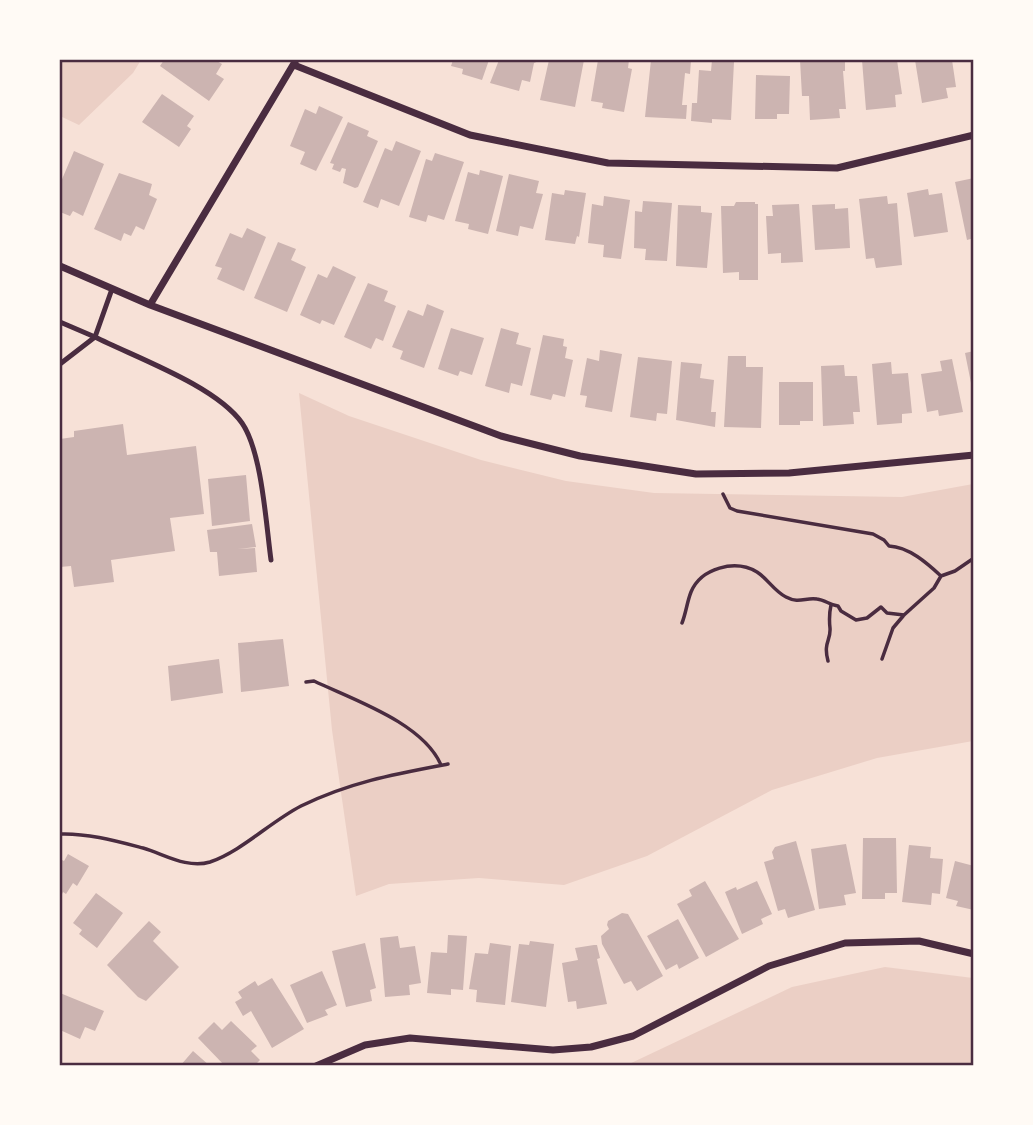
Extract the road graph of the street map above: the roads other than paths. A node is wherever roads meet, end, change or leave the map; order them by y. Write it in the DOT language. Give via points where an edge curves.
graph roads {
  1 [pos="295,62"];
  2 [pos="974,135"];
  3 [pos="60,267"];
  4 [pos="112,289"];
  5 [pos="150,305"];
  6 [pos="60,322"];
  7 [pos="95,337"];
  8 [pos="60,364"];
  9 [pos="974,455"];
  10 [pos="271,560"];
  11 [pos="974,954"];
  12 [pos="316,1066"];
  1 -- 2 [label="street" via="470,135 608,163 837,168"];
  1 -- 5 [label="street"];
  3 -- 4 [label="street"];
  4 -- 5 [label="street"];
  4 -- 7 [label="lane"];
  5 -- 9 [label="street" via="501,436 580,456 696,474 789,473"];
  6 -- 7 [label="lane"];
  7 -- 8 [label="lane"];
  7 -- 10 [label="lane" via="202,389 225,403 244,425 259,468"];
  11 -- 12 [label="street" via="919,941 845,943 769,966 633,1036 591,1047 553,1050 410,1038 365,1045"];
}
